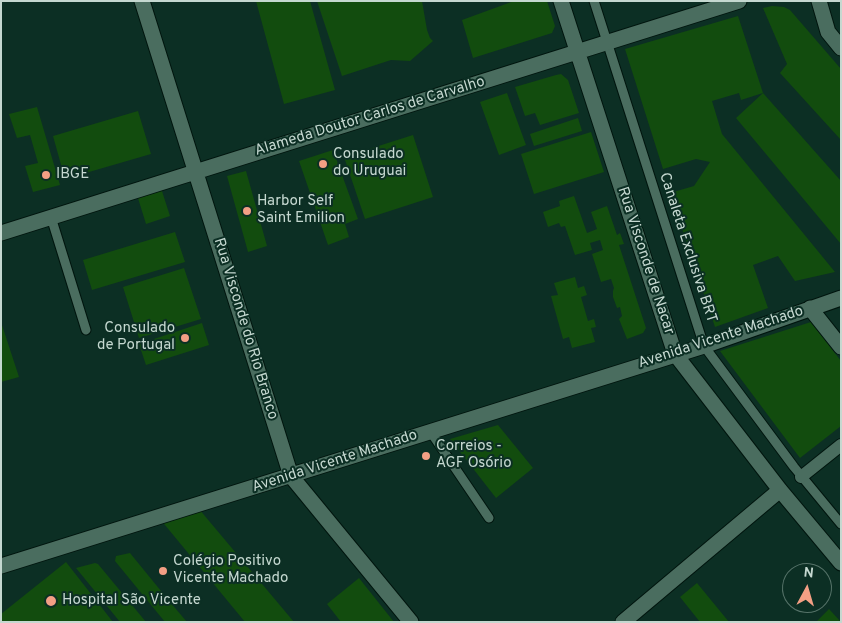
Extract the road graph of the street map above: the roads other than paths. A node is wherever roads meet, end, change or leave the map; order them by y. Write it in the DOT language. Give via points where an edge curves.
graph roads {
  1 [pos="142,1"];
  2 [pos="561,1"];
  3 [pos="594,1"];
  4 [pos="739,1"];
  5 [pos="819,1"];
  6 [pos="608,42"];
  7 [pos="841,48"];
  8 [pos="577,52"];
  9 [pos="195,172"];
  10 [pos="51,217"];
  11 [pos="1,233"];
  12 [pos="841,298"];
  13 [pos="810,308"];
  14 [pos="86,330"];
  15 [pos="704,346"];
  16 [pos="841,347"];
  17 [pos="675,354"];
  18 [pos="430,431"];
  19 [pos="841,445"];
  20 [pos="291,476"];
  21 [pos="802,477"];
  22 [pos="780,490"];
  23 [pos="489,518"];
  24 [pos="841,524"];
  25 [pos="841,563"];
  26 [pos="1,566"];
  27 [pos="411,622"];
  28 [pos="623,622"];
  1 -- 9 [label="street, Rua Visconde do Rio Branco"];
  2 -- 8 [label="street, Rua Visconde de Nacar"];
  3 -- 6 [label="lane, Canaleta Exclusiva BRT"];
  4 -- 6 [label="street, Alameda Doutor Carlos de Carvalho"];
  5 -- 7 [label="street" via="828,32"];
  6 -- 8 [label="street, Alameda Doutor Carlos de Carvalho"];
  6 -- 15 [label="lane, Canaleta Exclusiva BRT"];
  8 -- 9 [label="street, Alameda Doutor Carlos de Carvalho"];
  8 -- 17 [label="street, Rua Visconde de Nacar"];
  9 -- 10 [label="street, Alameda Doutor Carlos de Carvalho"];
  9 -- 20 [label="street, Rua Visconde do Rio Branco"];
  10 -- 11 [label="street, Alameda Doutor Carlos de Carvalho"];
  10 -- 14 [label="lane"];
  12 -- 13 [label="street, Avenida Vicente Machado"];
  13 -- 15 [label="street, Avenida Vicente Machado"];
  13 -- 16 [label="street"];
  15 -- 17 [label="street, Avenida Vicente Machado"];
  15 -- 21 [label="lane, Canaleta Exclusiva BRT"];
  17 -- 18 [label="street, Avenida Vicente Machado"];
  17 -- 22 [label="street, Rua Visconde de Nacar"];
  18 -- 20 [label="street, Avenida Vicente Machado"];
  18 -- 23 [label="lane"];
  19 -- 21 [label="street"];
  20 -- 26 [label="street, Avenida Vicente Machado"];
  20 -- 27 [label="street, Rua Visconde do Rio Branco"];
  21 -- 24 [label="lane, Canaleta Exclusiva BRT"];
  22 -- 25 [label="street, Rua Visconde de Nacar"];
  22 -- 28 [label="street"];
}
